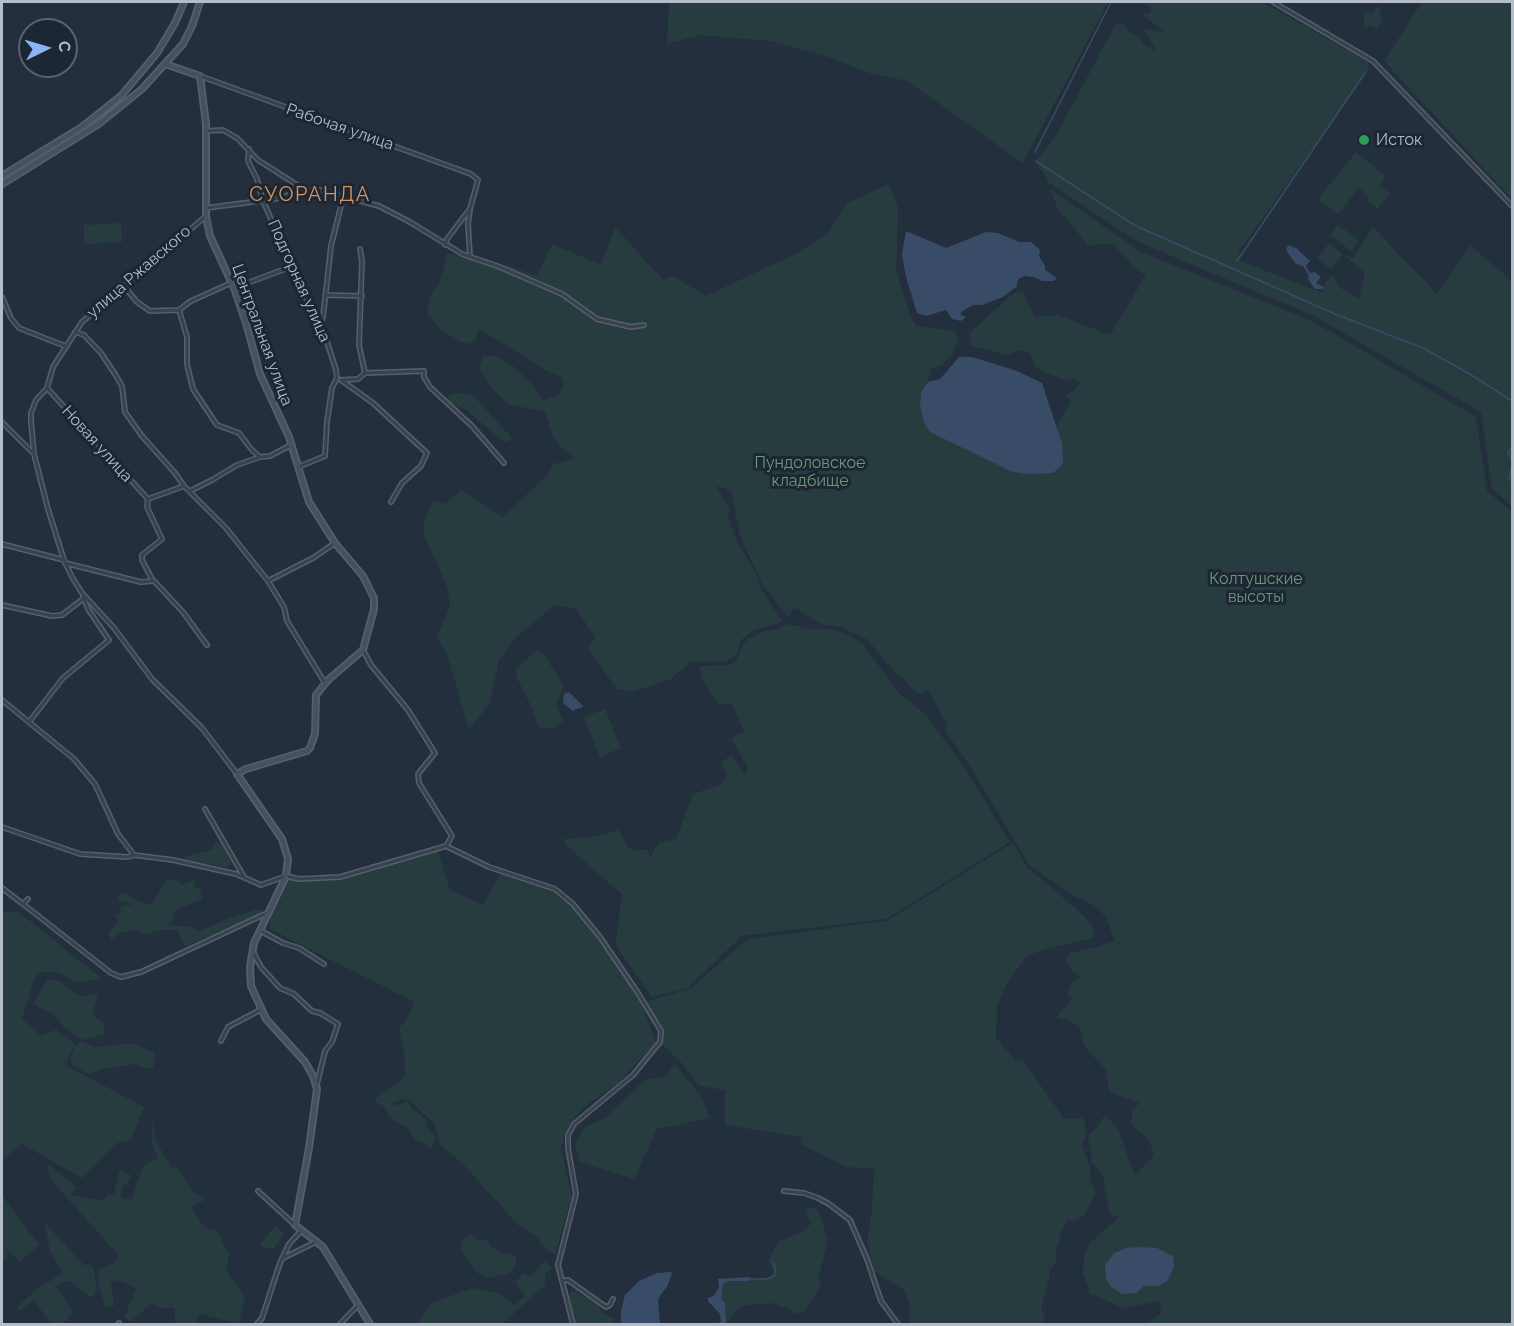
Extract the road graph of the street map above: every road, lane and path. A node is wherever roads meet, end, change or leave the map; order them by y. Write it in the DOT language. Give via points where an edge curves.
graph roads {
  1 [pos="184,2"];
  2 [pos="200,2"];
  3 [pos="1273,2"];
  4 [pos="165,64"];
  5 [pos="200,76"];
  6 [pos="206,131"];
  7 [pos="249,149"];
  8 [pos="2,176"];
  9 [pos="2,184"];
  10 [pos="305,190"];
  11 [pos="343,198"];
  12 [pos="263,201"];
  13 [pos="1512,206"];
  14 [pos="206,208"];
  15 [pos="470,209"];
  16 [pos="206,216"];
  17 [pos="445,245"];
  18 [pos="360,249"];
  19 [pos="470,257"];
  20 [pos="293,266"];
  21 [pos="124,286"];
  22 [pos="233,286"];
  23 [pos="326,295"];
  24 [pos="362,296"];
  25 [pos="2,297"];
  26 [pos="179,310"];
  27 [pos="321,323"];
  28 [pos="644,325"];
  29 [pos="75,332"];
  30 [pos="65,346"];
  31 [pos="365,373"];
  32 [pos="339,379"];
  33 [pos="47,388"];
  34 [pos="2,423"];
  35 [pos="291,445"];
  36 [pos="33,454"];
  37 [pos="260,457"];
  38 [pos="504,463"];
  39 [pos="298,467"];
  40 [pos="184,486"];
  41 [pos="190,491"];
  42 [pos="148,499"];
  43 [pos="391,502"];
  44 [pos="335,543"];
  45 [pos="2,544"];
  46 [pos="64,561"];
  47 [pos="153,581"];
  48 [pos="268,581"];
  49 [pos="82,593"];
  50 [pos="84,599"];
  51 [pos="2,605"];
  52 [pos="207,645"];
  53 [pos="363,650"];
  54 [pos="325,683"];
  55 [pos="2,700"];
  56 [pos="29,722"];
  57 [pos="237,774"];
  58 [pos="205,809"];
  59 [pos="2,827"];
  60 [pos="446,846"];
  61 [pos="134,855"];
  62 [pos="286,876"];
  63 [pos="245,878"];
  64 [pos="2,888"];
  65 [pos="28,899"];
  66 [pos="23,904"];
  67 [pos="269,912"];
  68 [pos="259,930"];
  69 [pos="253,951"];
  70 [pos="324,964"];
  71 [pos="260,1010"];
  72 [pos="221,1041"];
  73 [pos="317,1089"];
  74 [pos="258,1191"];
  75 [pos="784,1191"];
  76 [pos="295,1225"];
  77 [pos="302,1229"];
  78 [pos="318,1242"];
  79 [pos="283,1258"];
  80 [pos="562,1281"];
  81 [pos="613,1299"];
  82 [pos="358,1305"];
  83 [pos="257,1324"];
  84 [pos="340,1324"];
  85 [pos="370,1324"];
  86 [pos="573,1324"];
  87 [pos="898,1324"];
  1 -- 8 [label="street" via="157,53 121,96 82,127"];
  2 -- 4 [label="street" via="183,44"];
  3 -- 13 [label="street" via="1373,61"];
  4 -- 5 [label="street"];
  4 -- 9 [label="street" via="106,118"];
  5 -- 6 [label="street, Центральная улица"];
  5 -- 15 [label="street, Рабочая улица" via="471,174 478,180"];
  6 -- 7 [label="street" via="223,130"];
  6 -- 14 [label="street, Центральная улица"];
  7 -- 10 [label="street" via="258,160"];
  7 -- 12 [label="street, Подгорная улица" via="248,161"];
  10 -- 11 [label="street"];
  10 -- 12 [label="street"];
  11 -- 17 [label="street" via="393,212"];
  11 -- 23 [label="street" via="331,246"];
  12 -- 14 [label="street"];
  12 -- 20 [label="street, Подгорная улица"];
  14 -- 16 [label="street, Центральная улица"];
  15 -- 17 [label="street"];
  15 -- 19 [label="street"];
  16 -- 21 [label="street, улица Ржавского"];
  16 -- 22 [label="street, Центральная улица" via="214,246"];
  17 -- 19 [label="street"];
  18 -- 24 [label="street"];
  19 -- 28 [label="street" via="546,286 597,319 631,327"];
  20 -- 22 [label="street"];
  20 -- 27 [label="street, Подгорная улица" via="315,318"];
  21 -- 26 [label="street" via="150,311"];
  21 -- 29 [label="street, улица Ржавского"];
  22 -- 26 [label="street" via="191,301"];
  22 -- 35 [label="street, Центральная улица" via="260,374"];
  23 -- 24 [label="street"];
  23 -- 27 [label="street"];
  24 -- 31 [label="street" via="359,345"];
  25 -- 30 [label="street" via="19,328"];
  26 -- 37 [label="street" via="187,337 187,364 193,389 217,425 238,433"];
  27 -- 32 [label="street, Подгорная улица"];
  29 -- 30 [label="street, улица Ржавского"];
  29 -- 40 [label="street" via="84,334 101,353 122,386 125,412"];
  30 -- 33 [label="street, улица Ржавского"];
  31 -- 32 [label="street" via="358,379"];
  31 -- 38 [label="street" via="424,370 430,387"];
  32 -- 39 [label="street, Подгорная улица" via="332,388 326,456"];
  32 -- 43 [label="street" via="373,403 427,453"];
  33 -- 36 [label="street, улица Ржавского" via="31,413"];
  33 -- 42 [label="street, Новая улица"];
  34 -- 36 [label="street"];
  35 -- 37 [label="street"];
  35 -- 39 [label="street, Центральная улица"];
  36 -- 46 [label="street, улица Ржавского"];
  37 -- 41 [label="street"];
  39 -- 44 [label="street, Центральная улица" via="309,502"];
  40 -- 41 [label="street"];
  40 -- 42 [label="street"];
  41 -- 48 [label="street"];
  42 -- 47 [label="street" via="147,507 162,539 142,555"];
  44 -- 48 [label="street"];
  44 -- 53 [label="street, Центральная улица" via="363,576 374,598"];
  45 -- 46 [label="street"];
  46 -- 47 [label="street" via="141,582"];
  46 -- 49 [label="street, улица Ржавского"];
  47 -- 52 [label="street"];
  48 -- 54 [label="street"];
  49 -- 50 [label="street"];
  49 -- 57 [label="street" via="152,679 202,728"];
  50 -- 51 [label="street" via="62,615 51,616"];
  50 -- 56 [label="street" via="109,640 63,678"];
  53 -- 54 [label="street"];
  53 -- 60 [label="street" via="435,753 418,774 419,783 452,836"];
  54 -- 57 [label="street" via="316,695 315,734 310,748"];
  55 -- 56 [label="street"];
  56 -- 61 [label="street" via="67,752 95,784 118,834"];
  57 -- 62 [label="street" via="282,839 288,859"];
  58 -- 63 [label="street"];
  59 -- 61 [label="street" via="80,854"];
  60 -- 62 [label="street" via="340,877"];
  60 -- 80 [label="street" via="489,867 555,889 573,904 600,937 661,1031 660,1042 633,1075 574,1124 568,1135 576,1194 559,1259"];
  61 -- 63 [label="street" via="173,860"];
  62 -- 63 [label="street" via="261,885"];
  62 -- 67 [label="street"];
  64 -- 66 [label="street"];
  65 -- 66 [label="street"];
  66 -- 67 [label="street" via="121,977 141,972"];
  67 -- 68 [label="street"];
  68 -- 69 [label="street"];
  68 -- 70 [label="street"];
  69 -- 71 [label="street" via="250,978"];
  69 -- 73 [label="street" via="280,988 338,1024 325,1050"];
  71 -- 72 [label="street" via="228,1027"];
  71 -- 73 [label="street" via="305,1062"];
  73 -- 76 [label="street"];
  74 -- 76 [label="street"];
  75 -- 87 [label="street" via="818,1198 850,1220 881,1300"];
  76 -- 77 [label="street"];
  77 -- 78 [label="street"];
  77 -- 79 [label="street"];
  78 -- 79 [label="street"];
  78 -- 82 [label="street"];
  79 -- 83 [label="street"];
  80 -- 81 [label="street" via="568,1280 606,1307"];
  80 -- 86 [label="street"];
  82 -- 84 [label="street"];
  82 -- 85 [label="street"];
}
